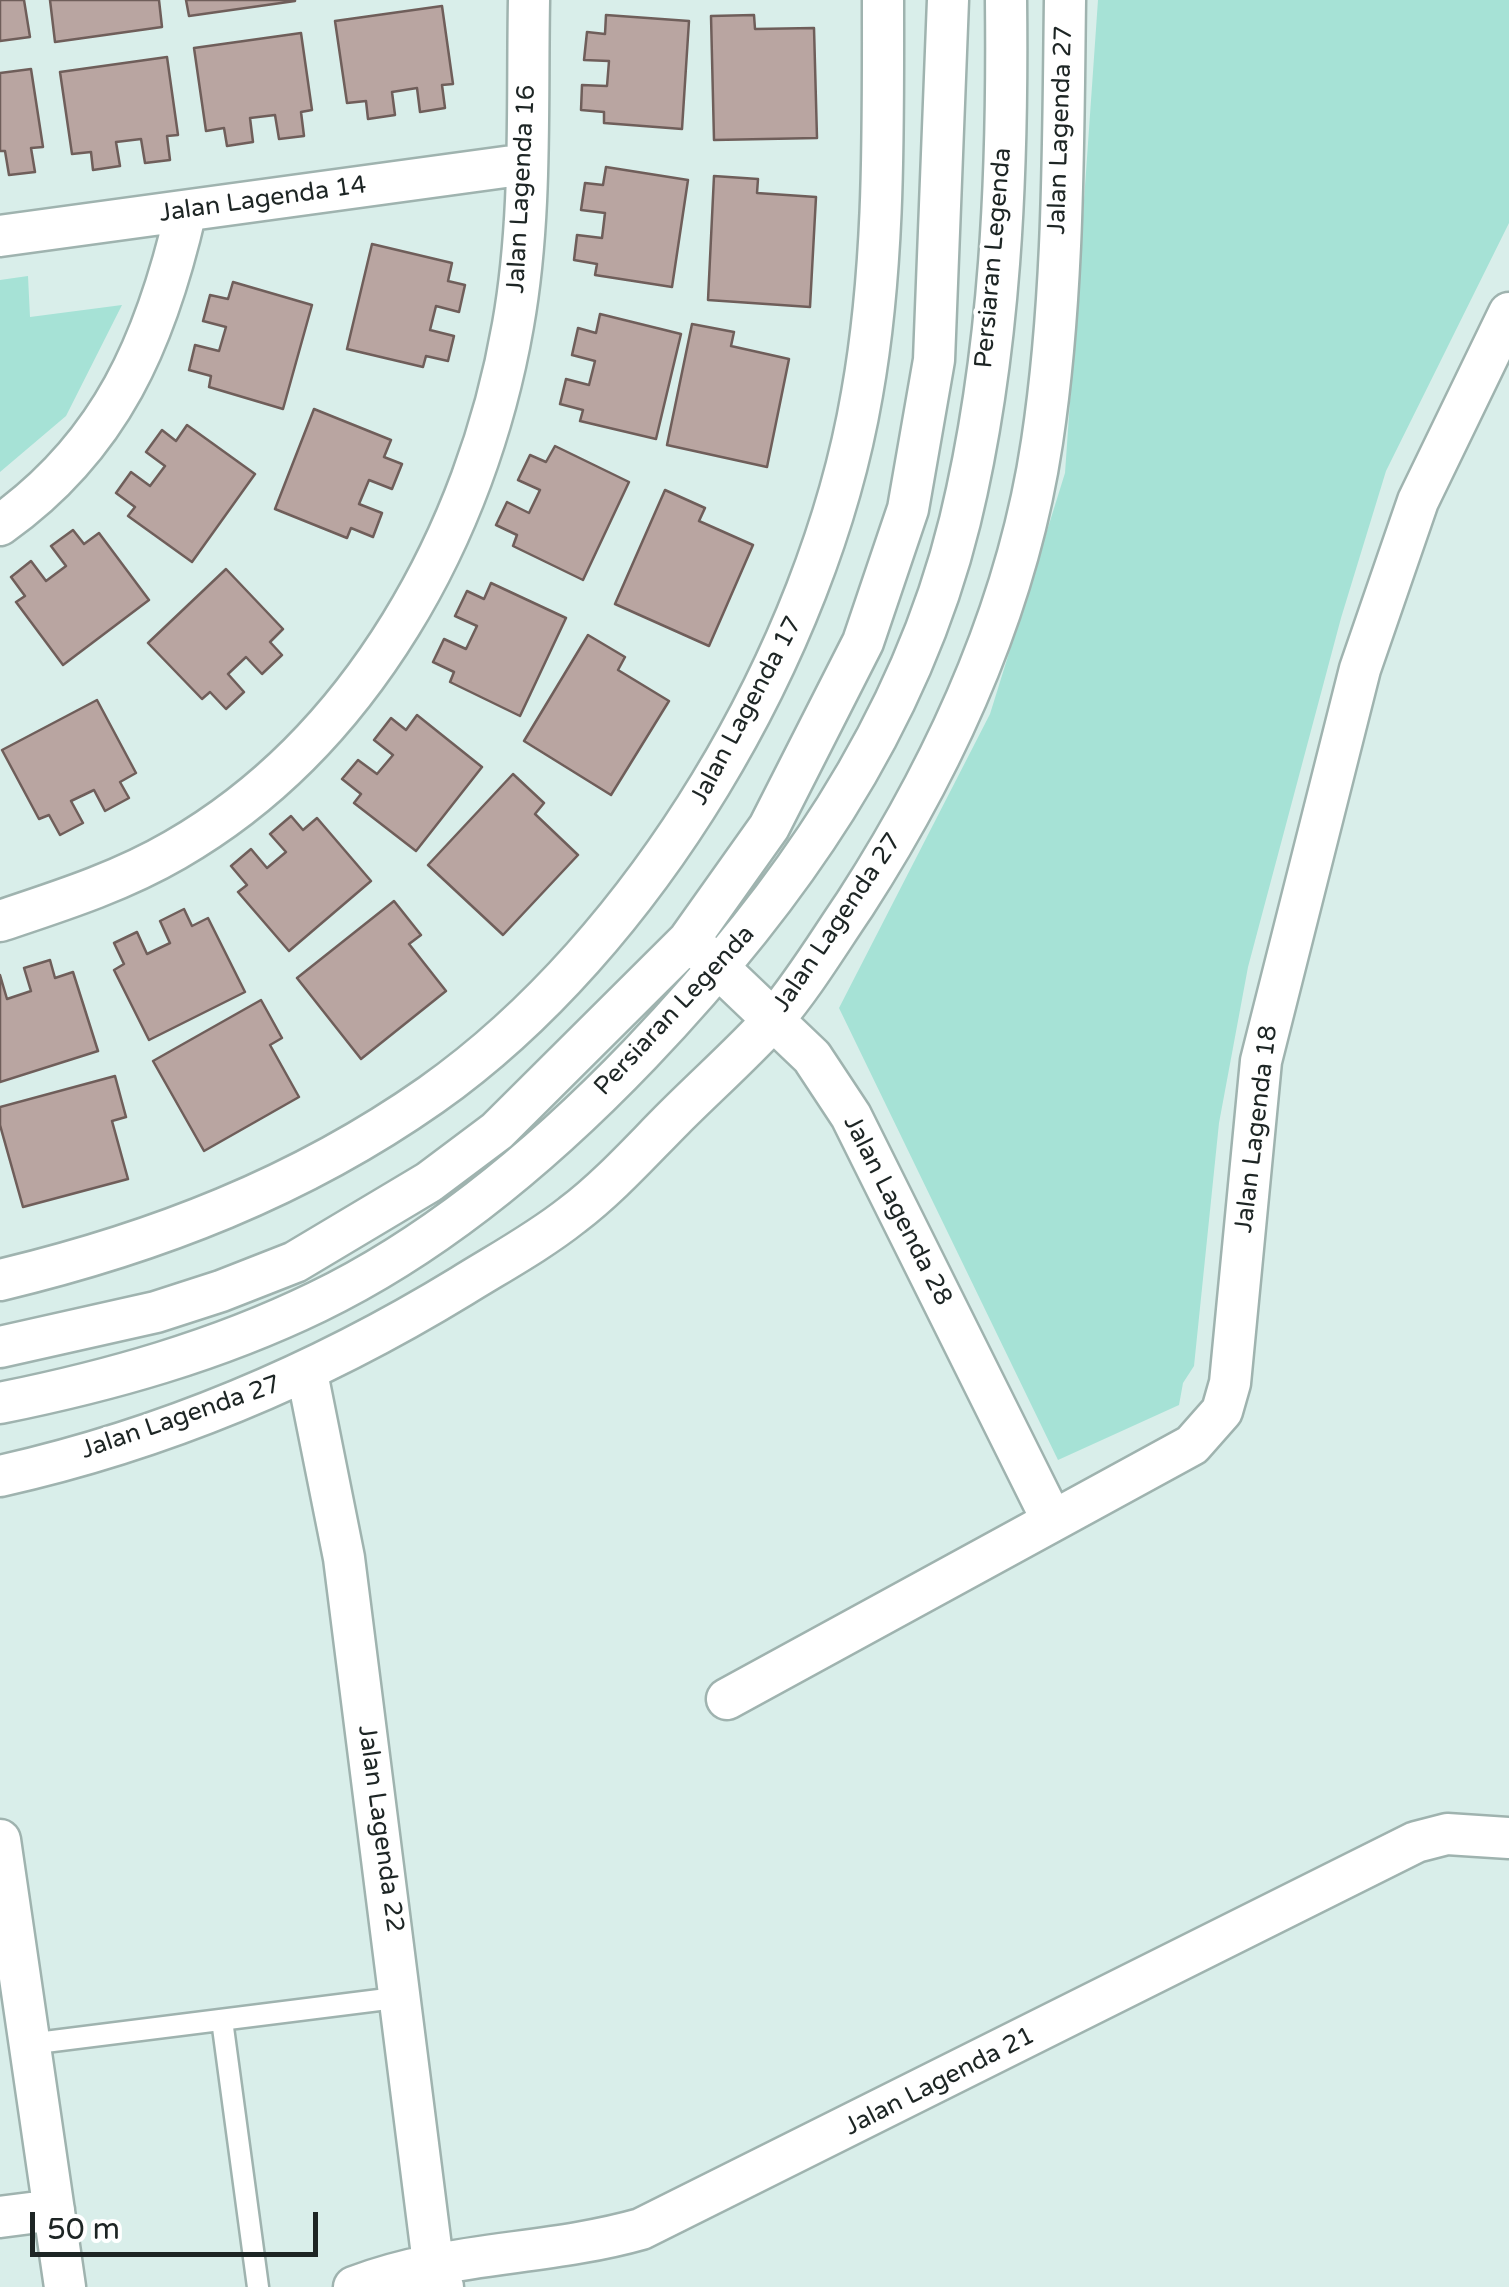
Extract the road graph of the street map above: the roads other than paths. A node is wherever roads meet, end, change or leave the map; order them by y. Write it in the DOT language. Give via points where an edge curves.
graph roads {
  1 [pos="529,0"];
  2 [pos="883,0"];
  3 [pos="948,0"];
  4 [pos="1006,0"];
  5 [pos="1065,0"];
  6 [pos="527,164"];
  7 [pos="186,212"];
  8 [pos="0,236"];
  9 [pos="1509,313"];
  10 [pos="0,525"];
  11 [pos="0,920"];
  12 [pos="688,941"];
  13 [pos="722,968"];
  14 [pos="774,1018"];
  15 [pos="0,1280"];
  16 [pos="0,1347"];
  17 [pos="308,1372"];
  18 [pos="0,1403"];
  19 [pos="0,1476"];
  20 [pos="1052,1520"];
  21 [pos="727,1699"];
  22 [pos="1509,1838"];
  23 [pos="0,1844"];
  24 [pos="403,1997"];
  25 [pos="222,2020"];
  26 [pos="19,2036"];
  27 [pos="54,2210"];
  28 [pos="0,2217"];
  29 [pos="438,2275"];
  30 [pos="65,2287"];
  31 [pos="258,2287"];
  32 [pos="354,2287"];
  1 -- 6 [label="street, Jalan Lagenda 16"];
  2 -- 15 [label="street, Jalan Lagenda 17" via="878,223 862,394 849,453 799,615 692,814 562,977 462,1072 396,1119 222,1212 107,1253"];
  3 -- 12 [label="street, Persiaran Legenda" via="934,360 904,523 863,642 825,724 769,827"];
  4 -- 13 [label="street, Persiaran Legenda" via="995,308 955,537 907,676 872,750 813,848"];
  5 -- 14 [label="street, Jalan Lagenda 27" via="1053,334 1042,444 988,650 966,708 888,852"];
  6 -- 7 [label="street, Jalan Lagenda 14"];
  6 -- 11 [label="street, Jalan Lagenda 16" via="524,244 502,380 467,489 411,611 329,718 232,812 115,880"];
  7 -- 8 [label="street, Jalan Lagenda 14"];
  7 -- 10 [label="street" via="147,340 106,418 68,470"];
  9 -- 20 [label="street, Jalan Lagenda 18" via="1418,501 1360,669 1261,1061 1222,1411 1192,1444"];
  12 -- 13 [label="street, Jalan Lagenda 28"];
  12 -- 16 [label="street, Persiaran Legenda" via="497,1130 364,1224 222,1291"];
  13 -- 14 [label="street, Jalan Lagenda 28"];
  13 -- 18 [label="street, Persiaran Legenda" via="527,1162 392,1260 230,1340 78,1388"];
  14 -- 17 [label="street, Jalan Lagenda 27" via="574,1214 372,1341"];
  14 -- 20 [label="street, Jalan Lagenda 28" via="812,1058 850,1116"];
  17 -- 19 [label="street, Jalan Lagenda 27" via="242,1402"];
  17 -- 24 [label="street, Jalan Lagenda 22" via="344,1558"];
  20 -- 21 [label="street, Jalan Lagenda 18"];
  22 -- 29 [label="street, Jalan Lagenda 21" via="1446,1834 1416,1842 641,2229"];
  23 -- 26 [label="street"];
  24 -- 25 [label="lane"];
  24 -- 29 [label="street, Jalan Lagenda 22"];
  25 -- 26 [label="lane"];
  25 -- 31 [label="lane"];
  26 -- 27 [label="street"];
  27 -- 28 [label="street"];
  27 -- 30 [label="street"];
  29 -- 32 [label="street, Jalan Lagenda 21"];
}
